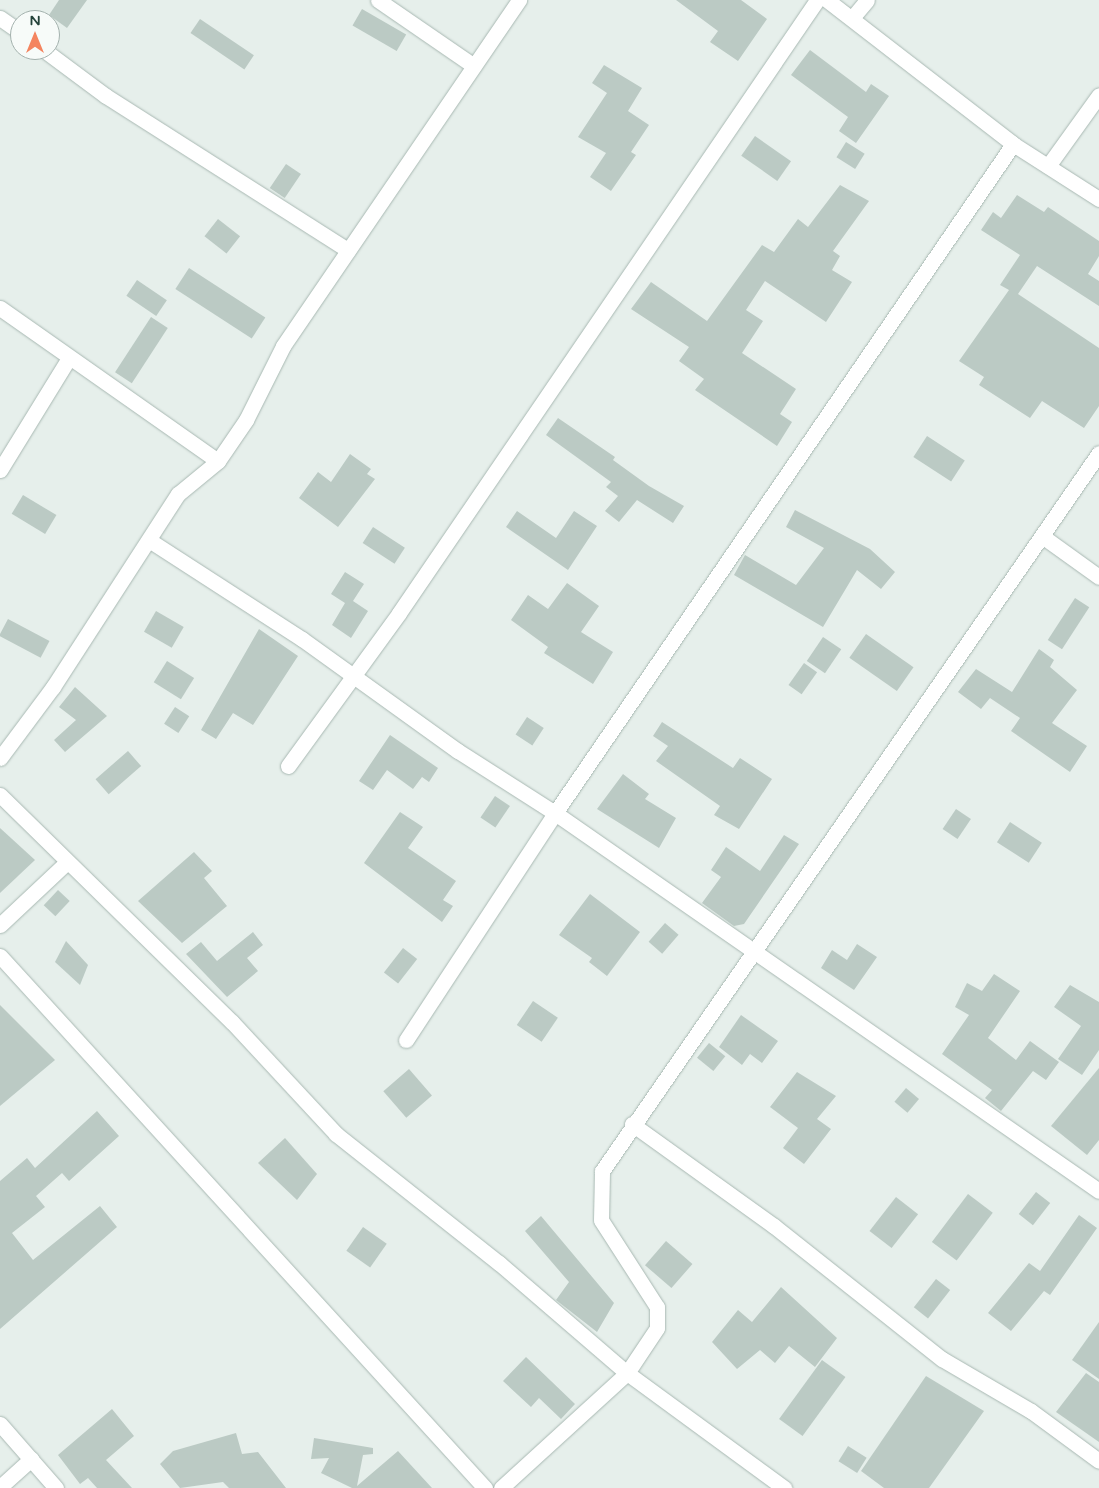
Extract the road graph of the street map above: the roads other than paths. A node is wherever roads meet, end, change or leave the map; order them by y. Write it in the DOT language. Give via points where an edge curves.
graph roads {
  1 [pos="378,0"];
  2 [pos="519,0"];
  3 [pos="817,0"];
  4 [pos="827,0"];
  5 [pos="867,0"];
  6 [pos="852,18"];
  7 [pos="57,60"];
  8 [pos="474,66"];
  9 [pos="1099,94"];
  10 [pos="1013,144"];
  11 [pos="1048,166"];
  12 [pos="1099,199"];
  13 [pos="348,250"];
  14 [pos="0,308"];
  15 [pos="69,358"];
  16 [pos="1099,453"];
  17 [pos="218,461"];
  18 [pos="0,470"];
  19 [pos="1042,536"];
  20 [pos="149,540"];
  21 [pos="1099,577"];
  22 [pos="355,676"];
  23 [pos="0,758"];
  24 [pos="288,766"];
  25 [pos="0,795"];
  26 [pos="555,813"];
  27 [pos="67,862"];
  28 [pos="0,926"];
  29 [pos="752,951"];
  30 [pos="0,956"];
  31 [pos="406,1040"];
  32 [pos="632,1124"];
  33 [pos="1099,1191"];
  34 [pos="627,1373"];
  35 [pos="0,1424"];
  36 [pos="31,1459"];
  37 [pos="1099,1461"];
  38 [pos="0,1487"];
  39 [pos="56,1488"];
  40 [pos="485,1488"];
  41 [pos="501,1488"];
  42 [pos="784,1488"];
  1 -- 8 [label="street"];
  2 -- 8 [label="street"];
  3 -- 22 [label="street"];
  4 -- 6 [label="street"];
  5 -- 6 [label="street"];
  6 -- 10 [label="street"];
  7 -- 13 [label="street" via="106,96"];
  8 -- 13 [label="street"];
  9 -- 11 [label="street"];
  10 -- 11 [label="street"];
  10 -- 26 [label="street"];
  11 -- 12 [label="street"];
  13 -- 17 [label="street" via="283,346 246,420"];
  14 -- 15 [label="street"];
  15 -- 17 [label="street"];
  15 -- 18 [label="street"];
  16 -- 19 [label="street"];
  17 -- 20 [label="street" via="178,494"];
  19 -- 21 [label="street"];
  19 -- 29 [label="street"];
  20 -- 22 [label="street"];
  20 -- 23 [label="street" via="52,688"];
  22 -- 24 [label="street"];
  22 -- 26 [label="street" via="458,751"];
  25 -- 27 [label="street"];
  26 -- 29 [label="street"];
  26 -- 31 [label="street"];
  27 -- 28 [label="street"];
  27 -- 34 [label="street" via="232,1022 336,1134 499,1263"];
  29 -- 32 [label="street"];
  29 -- 33 [label="street"];
  30 -- 40 [label="street" via="376,1374"];
  32 -- 34 [label="street" via="602,1171 598,1195 601,1220 657,1307 659,1318"];
  32 -- 37 [label="street" via="774,1226 942,1359 1031,1410"];
  34 -- 41 [label="street"];
  34 -- 42 [label="street"];
  35 -- 36 [label="street"];
  36 -- 38 [label="street"];
  36 -- 39 [label="street"];
}
